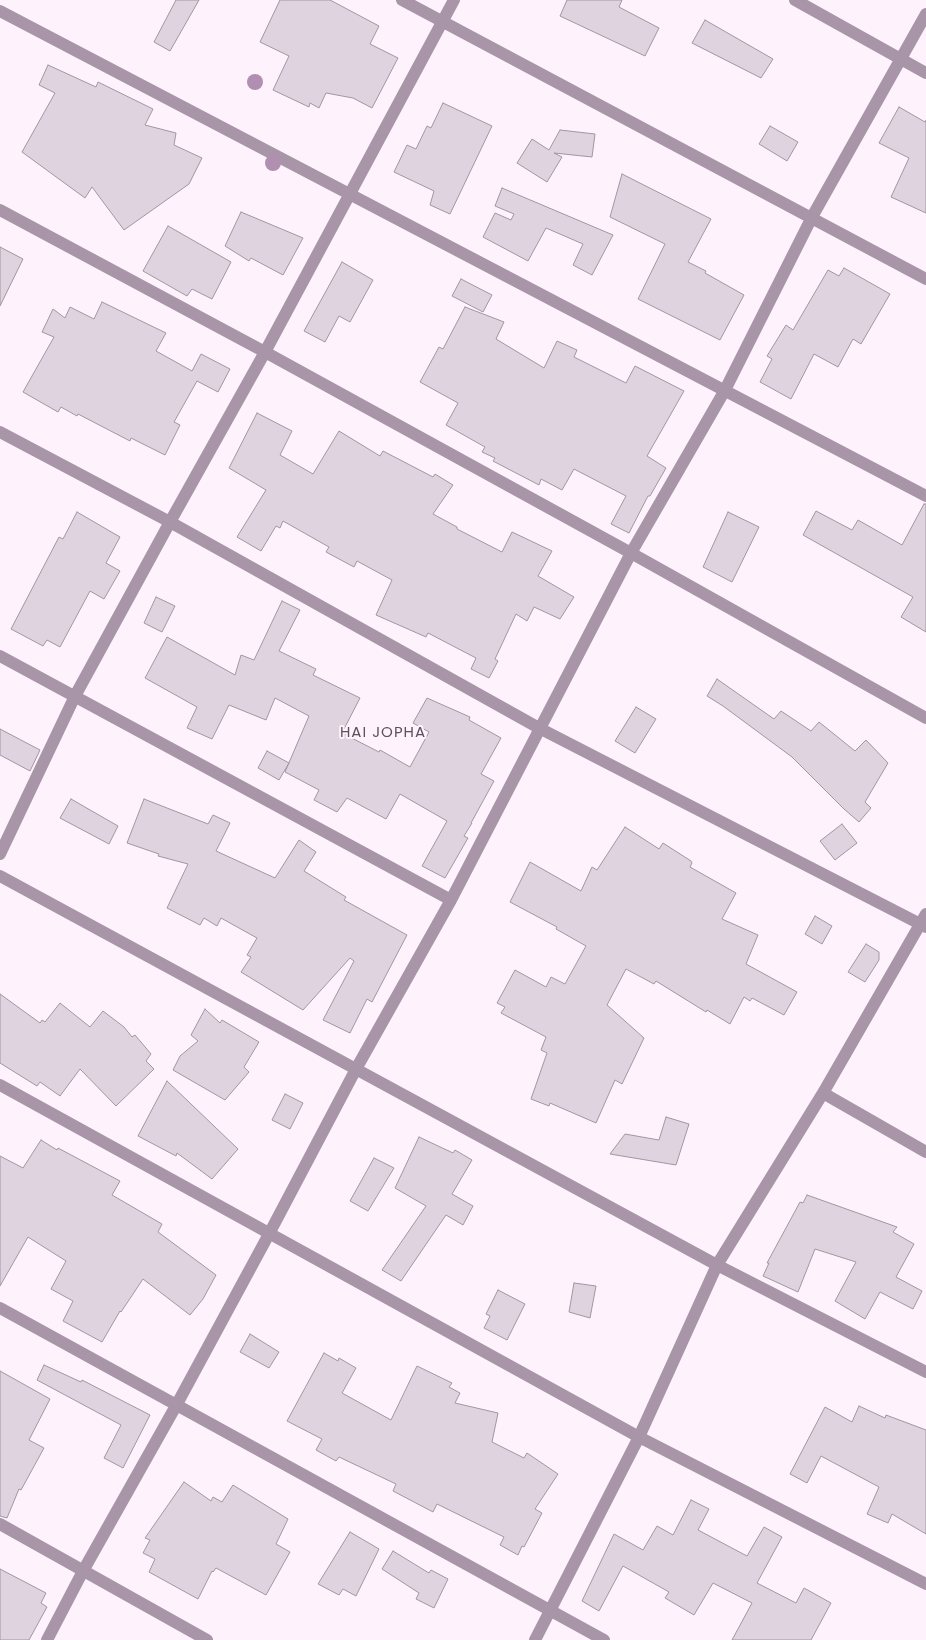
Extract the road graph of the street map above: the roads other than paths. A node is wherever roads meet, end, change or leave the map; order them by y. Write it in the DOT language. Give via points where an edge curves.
graph roads {
  1 [pos="402,0"];
  2 [pos="454,0"];
  3 [pos="795,0"];
  4 [pos="0,11"];
  5 [pos="926,14"];
  6 [pos="442,22"];
  7 [pos="899,59"];
  8 [pos="926,73"];
  9 [pos="349,193"];
  10 [pos="0,210"];
  11 [pos="812,217"];
  12 [pos="926,279"];
  13 [pos="264,352"];
  14 [pos="725,390"];
  15 [pos="0,432"];
  16 [pos="926,496"];
  17 [pos="170,522"];
  18 [pos="631,552"];
  19 [pos="0,656"];
  20 [pos="75,696"];
  21 [pos="926,718"];
  22 [pos="539,728"];
  23 [pos="0,854"];
  24 [pos="0,876"];
  25 [pos="451,900"];
  26 [pos="924,922"];
  27 [pos="356,1070"];
  28 [pos="0,1085"];
  29 [pos="823,1093"];
  30 [pos="926,1152"];
  31 [pos="269,1234"];
  32 [pos="717,1265"];
  33 [pos="0,1308"];
  34 [pos="926,1372"];
  35 [pos="177,1404"];
  36 [pos="639,1438"];
  37 [pos="0,1524"];
  38 [pos="83,1571"];
  39 [pos="926,1584"];
  40 [pos="550,1610"];
  41 [pos="47,1640"];
  42 [pos="206,1640"];
  43 [pos="535,1640"];
  44 [pos="604,1640"];
  1 -- 6 [label="street"];
  2 -- 6 [label="street"];
  3 -- 7 [label="street"];
  4 -- 9 [label="street"];
  5 -- 7 [label="street"];
  6 -- 9 [label="street"];
  6 -- 11 [label="street"];
  7 -- 8 [label="street"];
  7 -- 11 [label="street"];
  9 -- 13 [label="street"];
  9 -- 14 [label="street"];
  10 -- 13 [label="street"];
  11 -- 12 [label="street"];
  11 -- 14 [label="street"];
  13 -- 17 [label="street"];
  13 -- 18 [label="street"];
  14 -- 16 [label="street"];
  14 -- 18 [label="street"];
  15 -- 17 [label="street"];
  17 -- 20 [label="street"];
  17 -- 22 [label="street"];
  18 -- 21 [label="street"];
  18 -- 22 [label="street"];
  19 -- 20 [label="street"];
  20 -- 23 [label="street"];
  20 -- 25 [label="street"];
  22 -- 25 [label="street"];
  22 -- 26 [label="street"];
  24 -- 27 [label="street"];
  25 -- 27 [label="street"];
  26 -- 29 [label="street"];
  27 -- 31 [label="street"];
  27 -- 32 [label="street"];
  28 -- 31 [label="street"];
  29 -- 30 [label="street"];
  29 -- 32 [label="street"];
  31 -- 35 [label="street"];
  31 -- 36 [label="street"];
  32 -- 34 [label="street"];
  32 -- 36 [label="street"];
  33 -- 35 [label="street"];
  35 -- 38 [label="street"];
  35 -- 40 [label="street"];
  36 -- 39 [label="street"];
  36 -- 40 [label="street"];
  37 -- 38 [label="street"];
  38 -- 41 [label="street"];
  38 -- 42 [label="street"];
  40 -- 43 [label="street"];
  40 -- 44 [label="street"];
}
